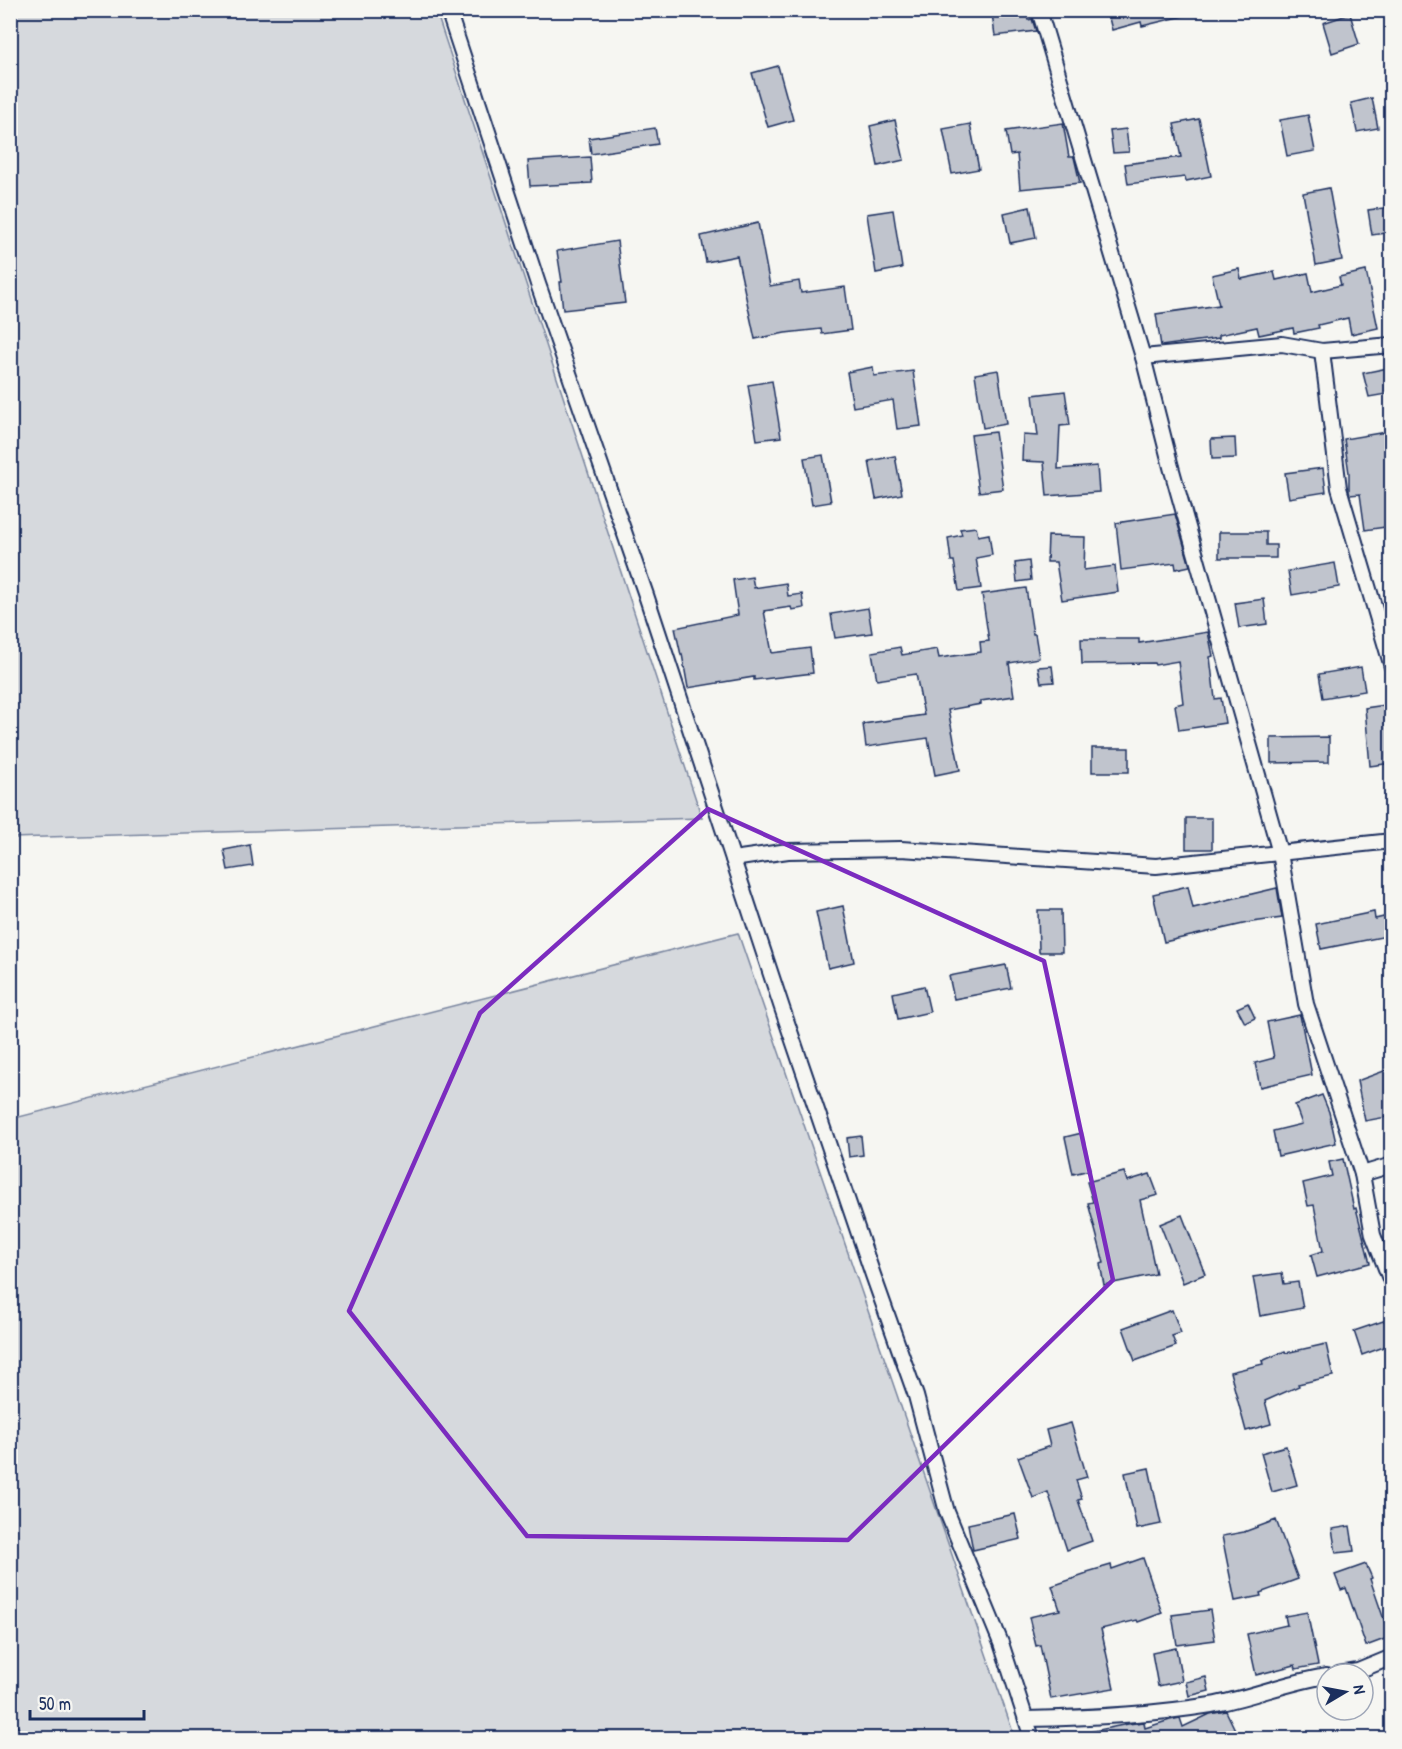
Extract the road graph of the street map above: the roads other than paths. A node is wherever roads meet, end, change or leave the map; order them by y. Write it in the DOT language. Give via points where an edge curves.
graph roads {
  1 [pos="448,10"];
  2 [pos="1039,10"];
  3 [pos="1392,345"];
  4 [pos="1322,351"];
  5 [pos="1143,357"];
  6 [pos="1392,667"];
  7 [pos="1392,841"];
  8 [pos="1280,853"];
  9 [pos="733,859"];
  10 [pos="1392,1165"];
  11 [pos="1362,1174"];
  12 [pos="1392,1284"];
  13 [pos="1392,1657"];
  14 [pos="1375,1664"];
  15 [pos="1315,1678"];
  16 [pos="1026,1719"];
  17 [pos="10,1729"];
  18 [pos="14,1738"];
  19 [pos="1032,1738"];
  1 -- 9 [label="street"];
  2 -- 5 [label="street"];
  3 -- 4 [label="street"];
  4 -- 5 [label="street" via="1282,344"];
  4 -- 6 [label="street" via="1339,488"];
  5 -- 8 [label="street" via="1170,467"];
  7 -- 8 [label="street"];
  8 -- 9 [label="street" via="1156,866 901,849 788,851"];
  8 -- 11 [label="street" via="1306,1004"];
  9 -- 16 [label="street" via="916,1395 947,1512 1001,1643"];
  10 -- 11 [label="street"];
  11 -- 12 [label="street" via="1373,1235"];
  13 -- 14 [label="street"];
  15 -- 16 [label="street" via="1212,1705 1112,1717"];
  16 -- 19 [label="street"];
  17 -- 18 [label="street"];
}
